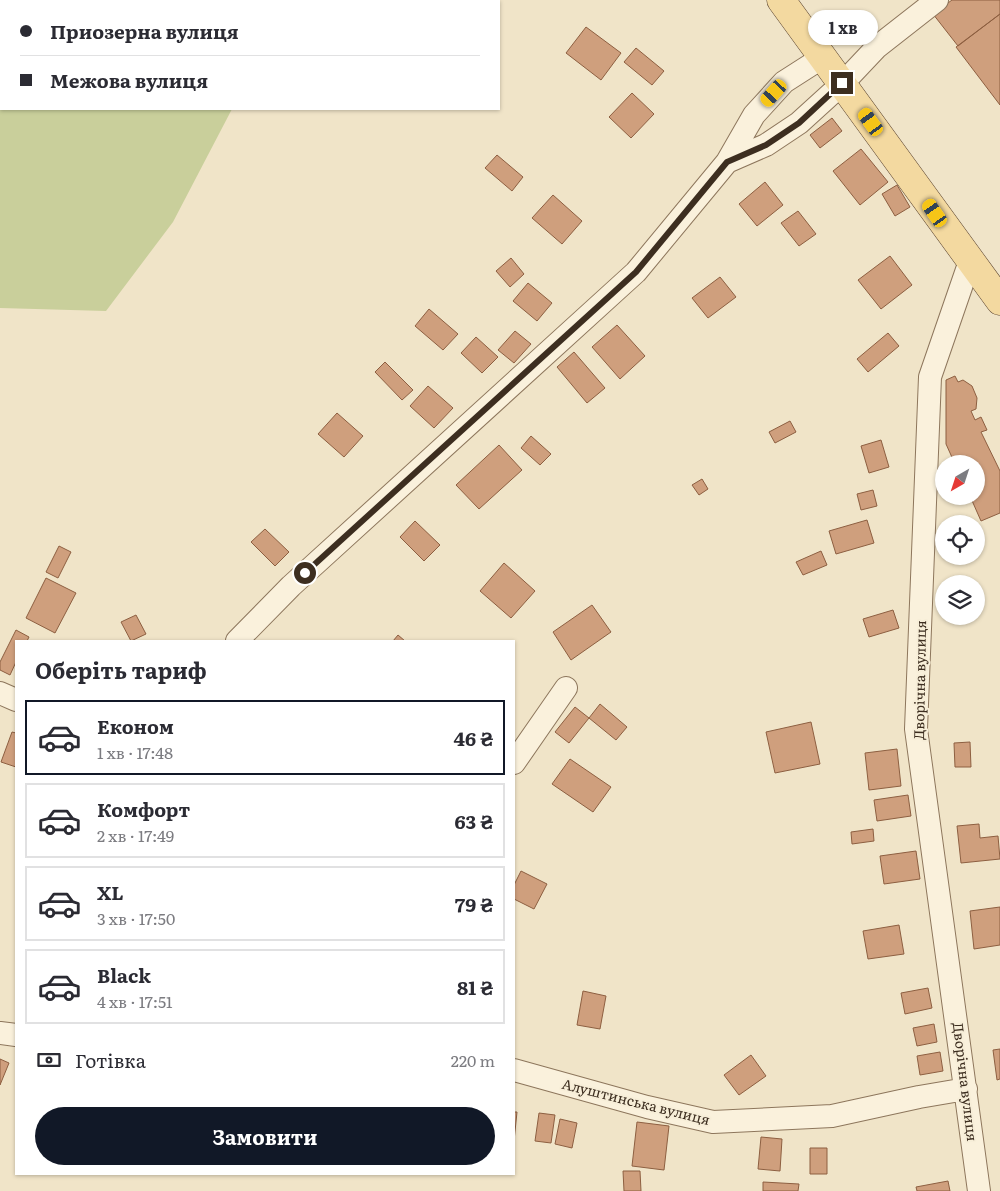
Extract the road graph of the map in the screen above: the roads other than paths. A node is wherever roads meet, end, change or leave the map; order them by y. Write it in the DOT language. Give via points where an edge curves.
graph roads {
  1 [pos="781,0"];
  2 [pos="937,0"];
  3 [pos="823,56"];
  4 [pos="842,83"];
  5 [pos="727,162"];
  6 [pos="970,261"];
  7 [pos="1000,301"];
  8 [pos="238,640"];
  9 [pos="566,688"];
  10 [pos="0,693"];
  11 [pos="15,700"];
  12 [pos="515,762"];
  13 [pos="0,1033"];
  14 [pos="15,1035"];
  15 [pos="515,1070"];
  16 [pos="966,1089"];
  17 [pos="979,1191"];
  1 -- 3 [label="main road"];
  2 -- 4 [label="street" via="877,47"];
  3 -- 4 [label="main road"];
  3 -- 5 [label="street" via="784,82 754,116"];
  4 -- 5 [label="street" via="799,123 766,145"];
  4 -- 6 [label="main road"];
  5 -- 8 [label="street" via="636,272 291,586"];
  6 -- 7 [label="main road"];
  6 -- 16 [label="street, Дворічна вулиця" via="930,377 916,729"];
  9 -- 12 [label="street"];
  10 -- 11 [label="street"];
  13 -- 14 [label="street"];
  15 -- 16 [label="street, Алуштинська вулиця" via="713,1122 832,1116"];
  16 -- 17 [label="street, Дворічна вулиця"];
}
